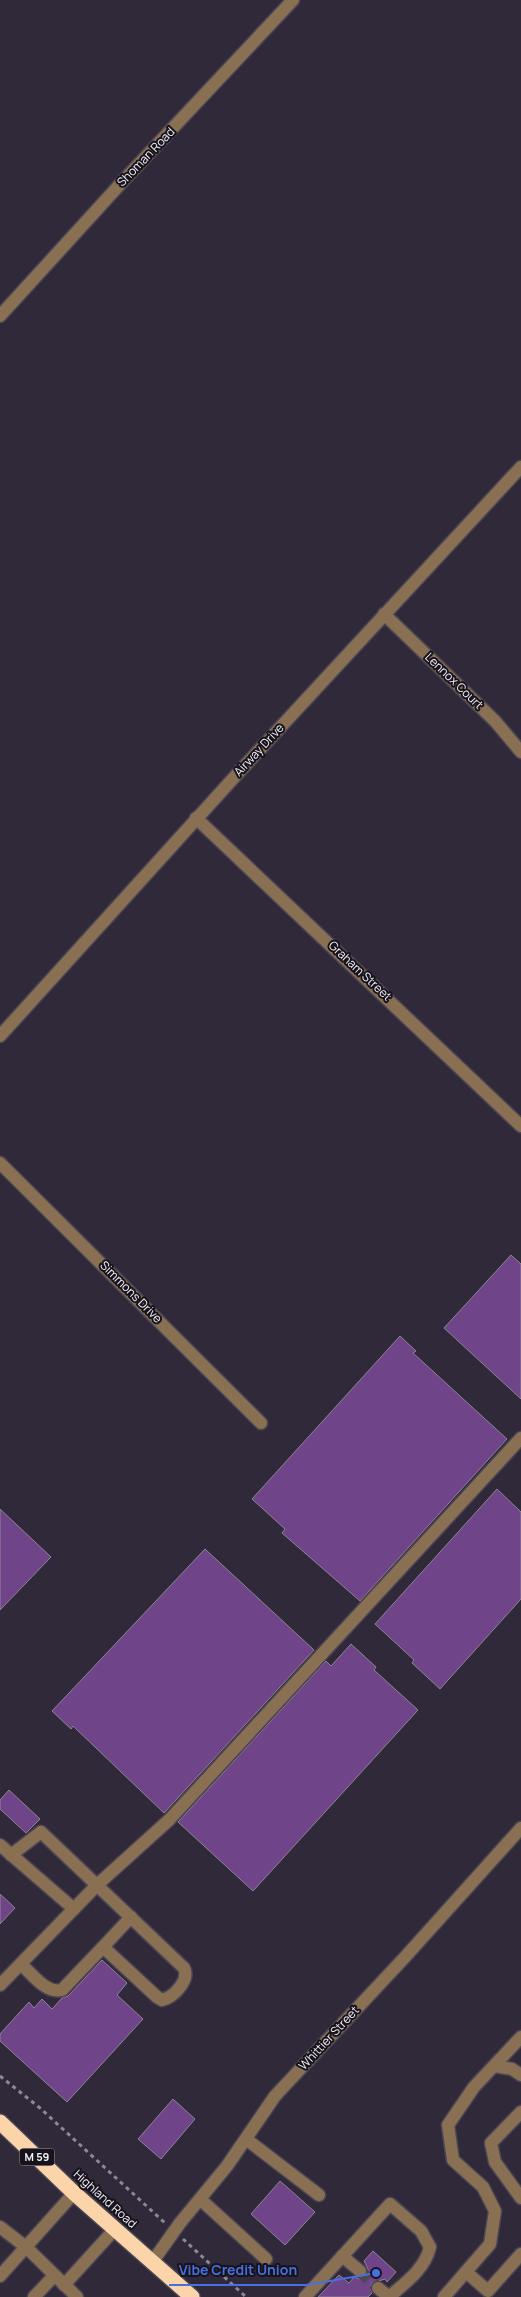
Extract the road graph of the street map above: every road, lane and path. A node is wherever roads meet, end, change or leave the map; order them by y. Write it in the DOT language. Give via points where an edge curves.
graph roads {
  1 [pos="293,0"];
  2 [pos="0,316"];
  3 [pos="521,467"];
  4 [pos="384,614"];
  5 [pos="521,752"];
  6 [pos="196,818"];
  7 [pos="0,1036"];
  8 [pos="521,1126"];
  9 [pos="0,1163"];
  10 [pos="261,1423"];
  11 [pos="521,1438"];
  12 [pos="521,1828"];
  13 [pos="0,1846"];
  14 [pos="11,1855"];
  15 [pos="97,1885"];
  16 [pos="74,1909"];
  17 [pos="131,1917"];
  18 [pos="103,1947"];
  19 [pos="20,1964"];
  20 [pos="0,1985"];
  21 [pos="521,2037"];
  22 [pos="494,2066"];
  23 [pos="521,2075"];
  24 [pos="0,2076"];
  25 [pos="521,2112"];
  26 [pos="0,2122"];
  27 [pos="246,2139"];
  28 [pos="74,2193"];
  29 [pos="319,2195"];
  30 [pos="521,2198"];
  31 [pos="200,2199"];
  32 [pos="165,2223"];
  33 [pos="0,2227"];
  34 [pos="115,2229"];
  35 [pos="184,2240"];
  36 [pos="26,2247"];
  37 [pos="521,2254"];
  38 [pos="342,2256"];
  39 [pos="266,2259"];
  40 [pos="153,2261"];
  41 [pos="360,2271"];
  42 [pos="466,2272"];
  43 [pos="0,2276"];
  44 [pos="54,2276"];
  45 [pos="64,2286"];
  46 [pos="378,2288"];
  47 [pos="491,2294"];
  48 [pos="34,2297"];
  49 [pos="77,2297"];
  50 [pos="192,2297"];
  51 [pos="246,2297"];
  52 [pos="305,2297"];
  53 [pos="444,2297"];
  1 -- 2 [label="street, Shoman Road"];
  3 -- 4 [label="street, Airway Drive"];
  4 -- 5 [label="street, Lennox Court" via="496,721"];
  4 -- 6 [label="street, Airway Drive"];
  6 -- 7 [label="street, Airway Drive"];
  6 -- 8 [label="street, Graham Street"];
  9 -- 10 [label="street, Simmons Drive"];
  11 -- 15 [label="street" via="169,1820"];
  12 -- 27 [label="street, Whittier Street" via="275,2096"];
  13 -- 14 [label="street"];
  14 -- 15 [label="street" via="41,1832"];
  14 -- 16 [label="street"];
  15 -- 16 [label="street"];
  15 -- 17 [label="street"];
  16 -- 19 [label="street"];
  17 -- 18 [label="street"];
  17 -- 18 [label="street" via="187,1973 186,1979 169,1998 157,1998"];
  18 -- 19 [label="street" via="62,1990 54,1992"];
  19 -- 20 [label="street"];
  21 -- 22 [label="street"];
  22 -- 23 [label="street"];
  22 -- 42 [label="street" via="474,2087 448,2126 452,2160 483,2187 495,2211 490,2244"];
  24 -- 32 [label="path"];
  25 -- 30 [label="street" via="491,2143 495,2162"];
  26 -- 28 [label="highway, Highland Road / M 59"];
  27 -- 29 [label="street"];
  27 -- 31 [label="street, Whittier Street"];
  28 -- 34 [label="highway, Highland Road / M 59"];
  28 -- 36 [label="street"];
  31 -- 39 [label="street"];
  31 -- 40 [label="street, Whittier Street"];
  33 -- 36 [label="street"];
  34 -- 40 [label="highway, Highland Road / M 59"];
  34 -- 45 [label="street"];
  35 -- 51 [label="path"];
  36 -- 43 [label="street"];
  36 -- 44 [label="street"];
  37 -- 47 [label="street"];
  38 -- 41 [label="street"];
  38 -- 46 [label="street" via="390,2204 421,2231 430,2247 427,2260 389,2297"];
  38 -- 52 [label="street"];
  40 -- 50 [label="highway, Highland Road / M 59"];
  42 -- 47 [label="street"];
  42 -- 53 [label="street"];
  44 -- 45 [label="street"];
  44 -- 48 [label="street"];
  45 -- 49 [label="street"];
}
